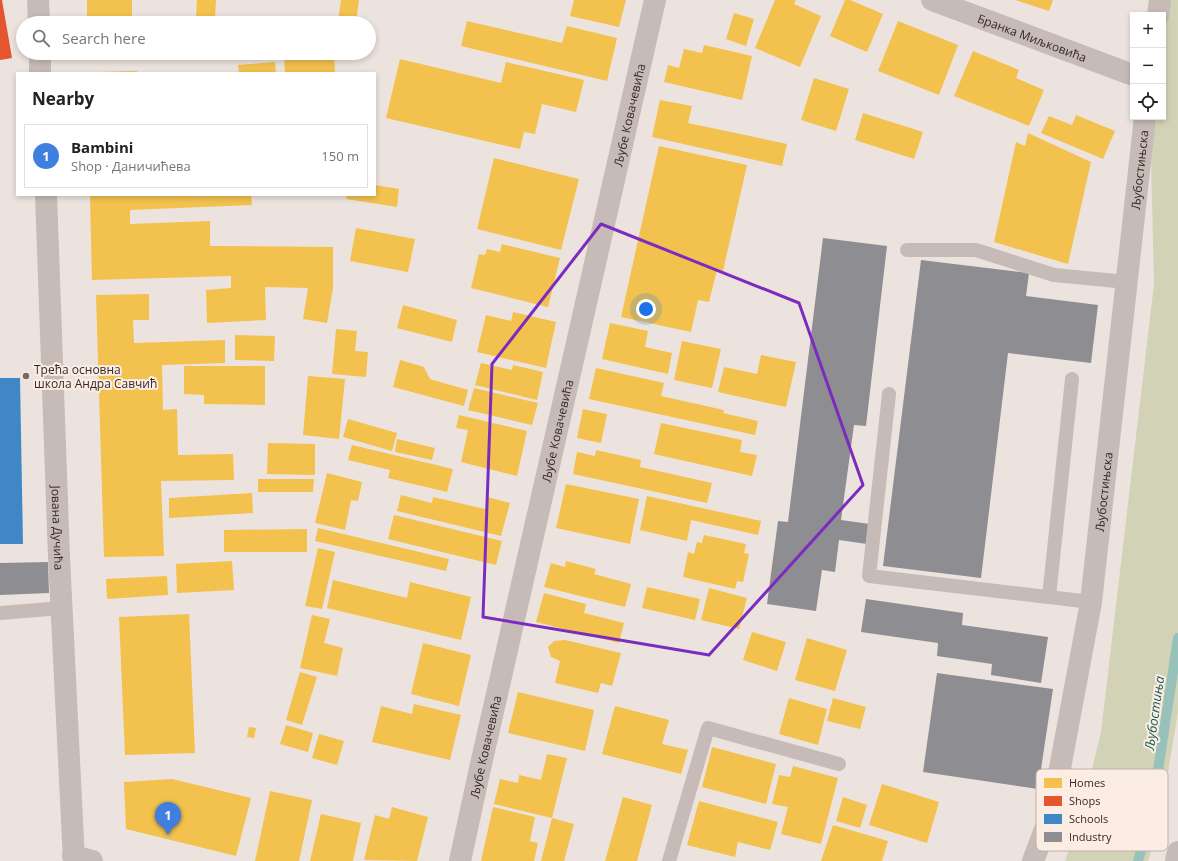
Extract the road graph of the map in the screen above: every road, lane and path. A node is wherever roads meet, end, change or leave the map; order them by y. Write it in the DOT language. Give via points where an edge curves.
graph roads {
  1 [pos="38,0"];
  2 [pos="655,0"];
  3 [pos="932,0"];
  4 [pos="1160,0"];
  5 [pos="1158,12"];
  6 [pos="39,16"];
  7 [pos="40,60"];
  8 [pos="40,72"];
  9 [pos="1130,74"];
  10 [pos="1145,120"];
  11 [pos="46,196"];
  12 [pos="907,250"];
  13 [pos="1127,282"];
  14 [pos="1072,379"];
  15 [pos="889,394"];
  16 [pos="1049,597"];
  17 [pos="1091,602"];
  18 [pos="62,608"];
  19 [pos="0,613"];
  20 [pos="839,764"];
  21 [pos="1060,769"];
  22 [pos="1036,851"];
  23 [pos="1178,852"];
  24 [pos="80,859"];
  25 [pos="460,861"];
  26 [pos="669,861"];
  27 [pos="1032,861"];
  28 [pos="1176,861"];
  1 -- 6 [label="street"];
  2 -- 25 [label="street, Љубе Ковачевића"];
  3 -- 9 [label="street, Бранка Миљковића"];
  4 -- 5 [label="street"];
  7 -- 8 [label="street"];
  10 -- 13 [label="street, Љубостињска"];
  11 -- 18 [label="street, Јована Дучића"];
  12 -- 13 [label="lane" via="976,250 1054,275"];
  13 -- 17 [label="street, Љубостињска"];
  14 -- 16 [label="lane"];
  15 -- 16 [label="lane" via="869,576"];
  16 -- 17 [label="lane"];
  17 -- 21 [label="street, Љубостињска"];
  18 -- 19 [label="lane"];
  18 -- 24 [label="street, Јована Дучића"];
  20 -- 26 [label="lane" via="708,728"];
  22 -- 27 [label="street, Љубостињска"];
  23 -- 28 [label="street"];
}
